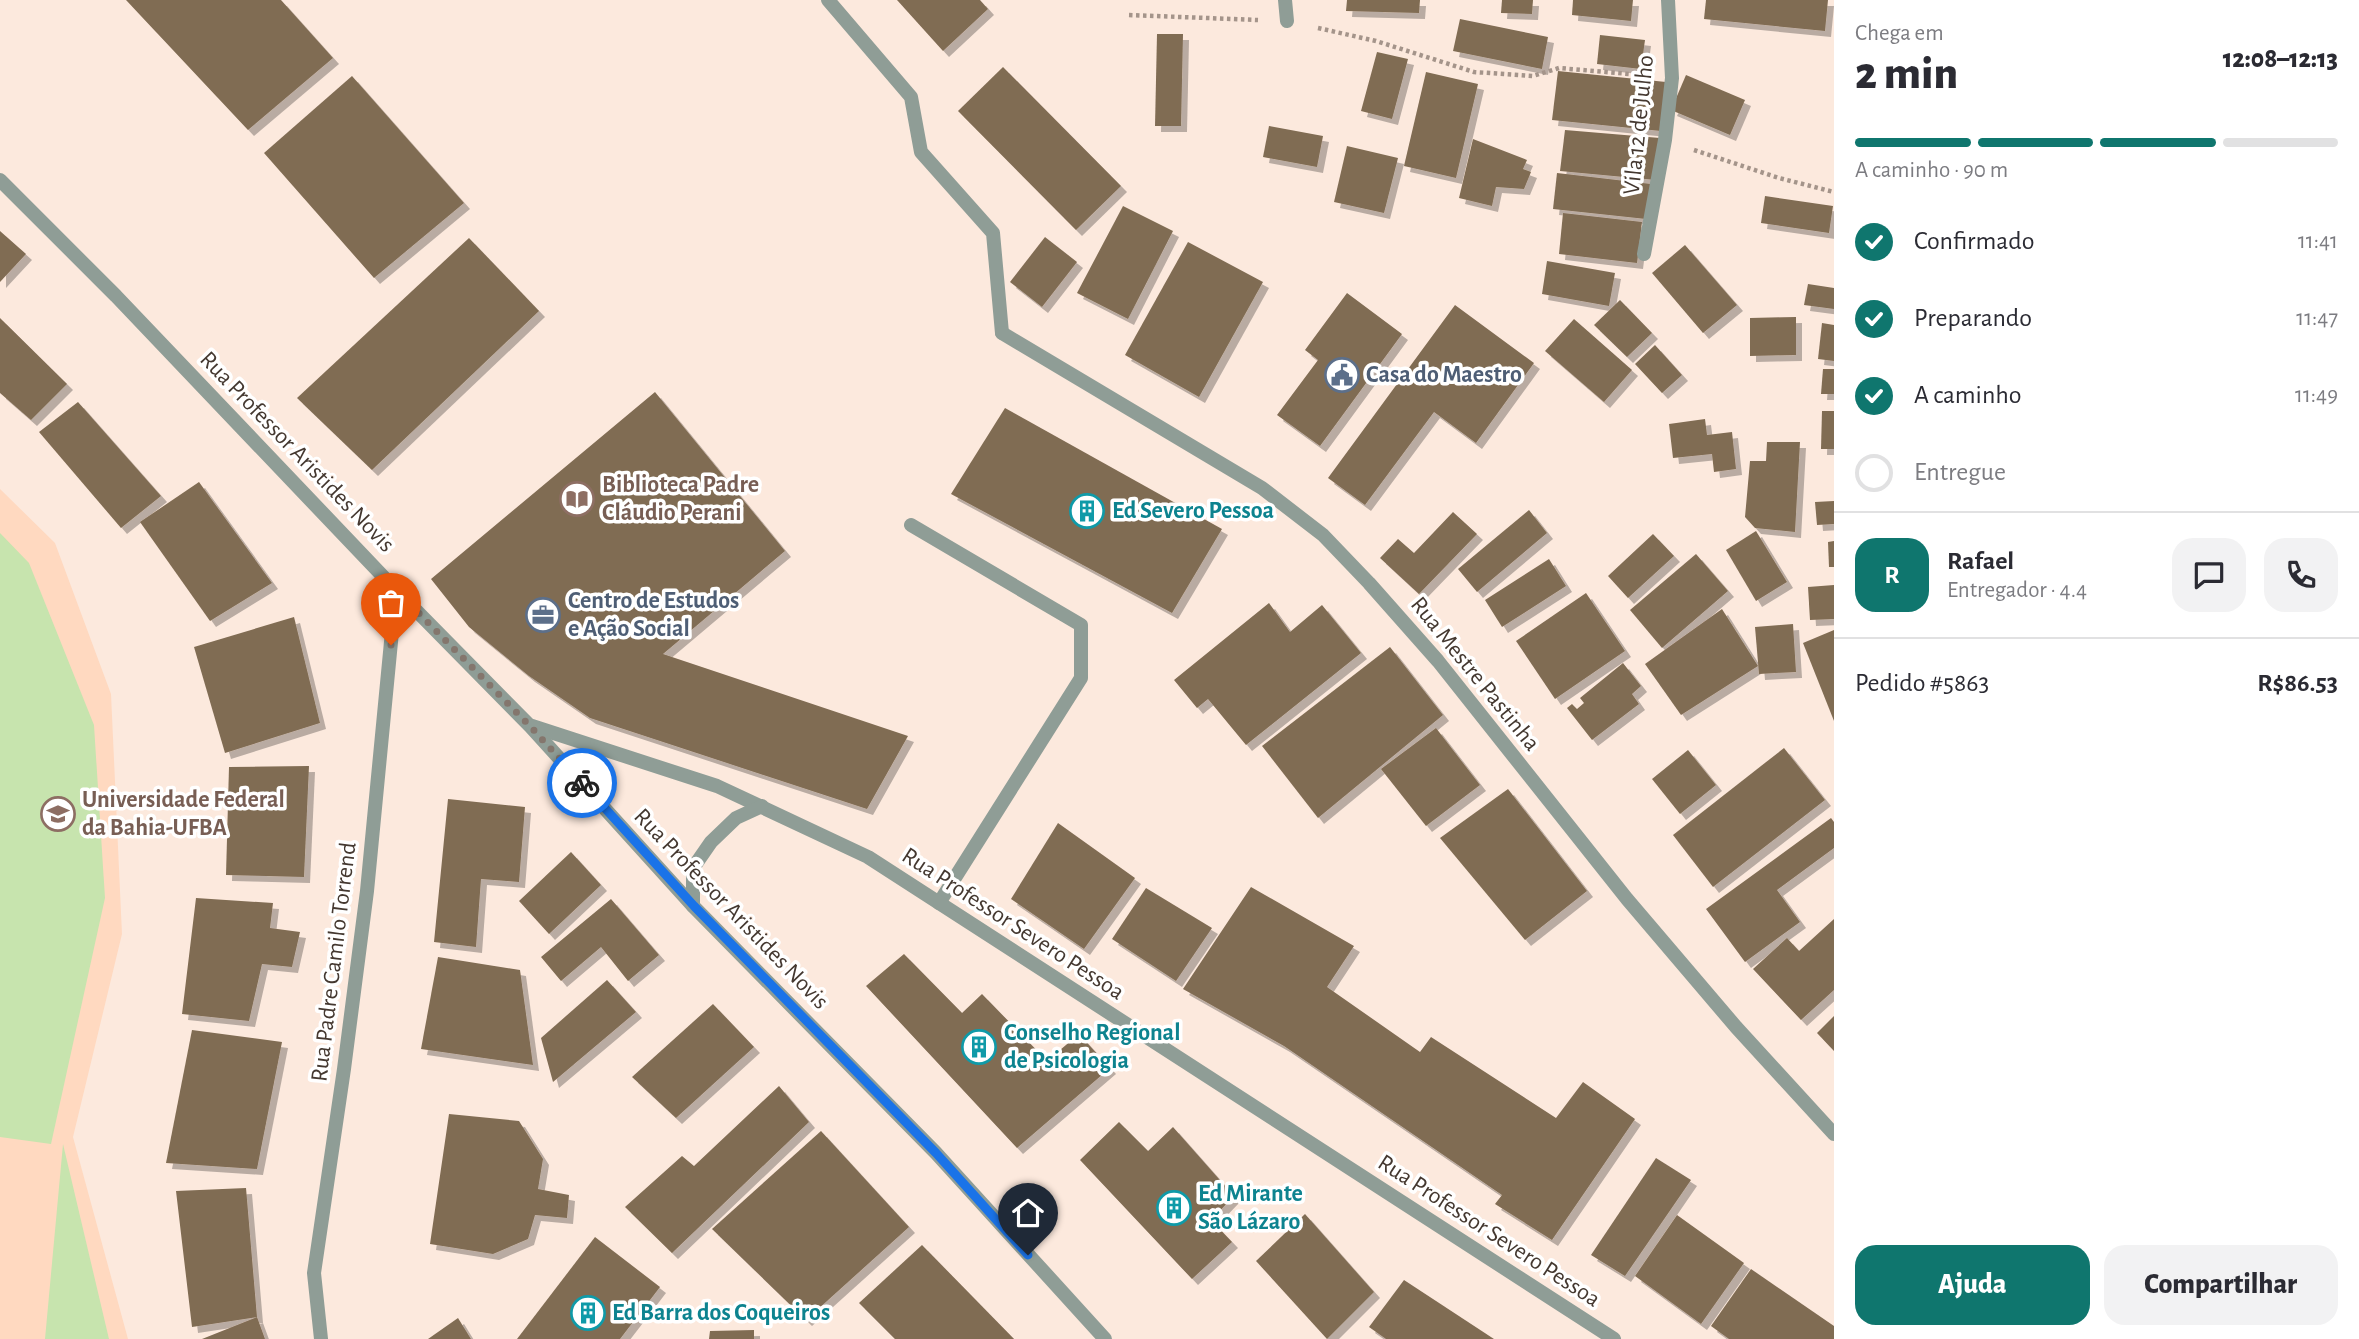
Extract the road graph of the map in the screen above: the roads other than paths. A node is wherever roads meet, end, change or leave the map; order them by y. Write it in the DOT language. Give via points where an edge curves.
graph roads {
  1 [pos="828,0"];
  2 [pos="1285,0"];
  3 [pos="1668,0"];
  4 [pos="1287,21"];
  5 [pos="0,180"];
  6 [pos="1644,254"];
  7 [pos="911,525"];
  8 [pos="396,590"];
  9 [pos="530,726"];
  10 [pos="762,806"];
  11 [pos="939,903"];
  12 [pos="694,906"];
  13 [pos="1834,1134"];
  14 [pos="321,1339"];
  15 [pos="1105,1339"];
  16 [pos="1614,1339"];
  1 -- 13 [label="street, Rua Mestre Pastinha" via="911,97 921,152 993,233 1002,333 1262,488 1323,535 1438,661 1627,900"];
  2 -- 4 [label="street"];
  3 -- 6 [label="street, Vila 12 de Julho" via="1672,78"];
  5 -- 8 [label="street, Rua Professor Aristides Novis"];
  7 -- 11 [label="street" via="1081,625 1081,678"];
  8 -- 9 [label="street, Rua Professor Aristides Novis"];
  8 -- 14 [label="street, Rua Padre Camilo Torrend" via="367,891 314,1273"];
  9 -- 10 [label="street, Rua Professor Severo Pessoa" via="718,786"];
  9 -- 12 [label="street, Rua Professor Aristides Novis"];
  10 -- 11 [label="street, Rua Professor Severo Pessoa" via="868,857"];
  10 -- 12 [label="street" via="736,818 693,868"];
  11 -- 16 [label="street, Rua Professor Severo Pessoa"];
  12 -- 15 [label="street, Rua Professor Aristides Novis" via="936,1153"];
}
